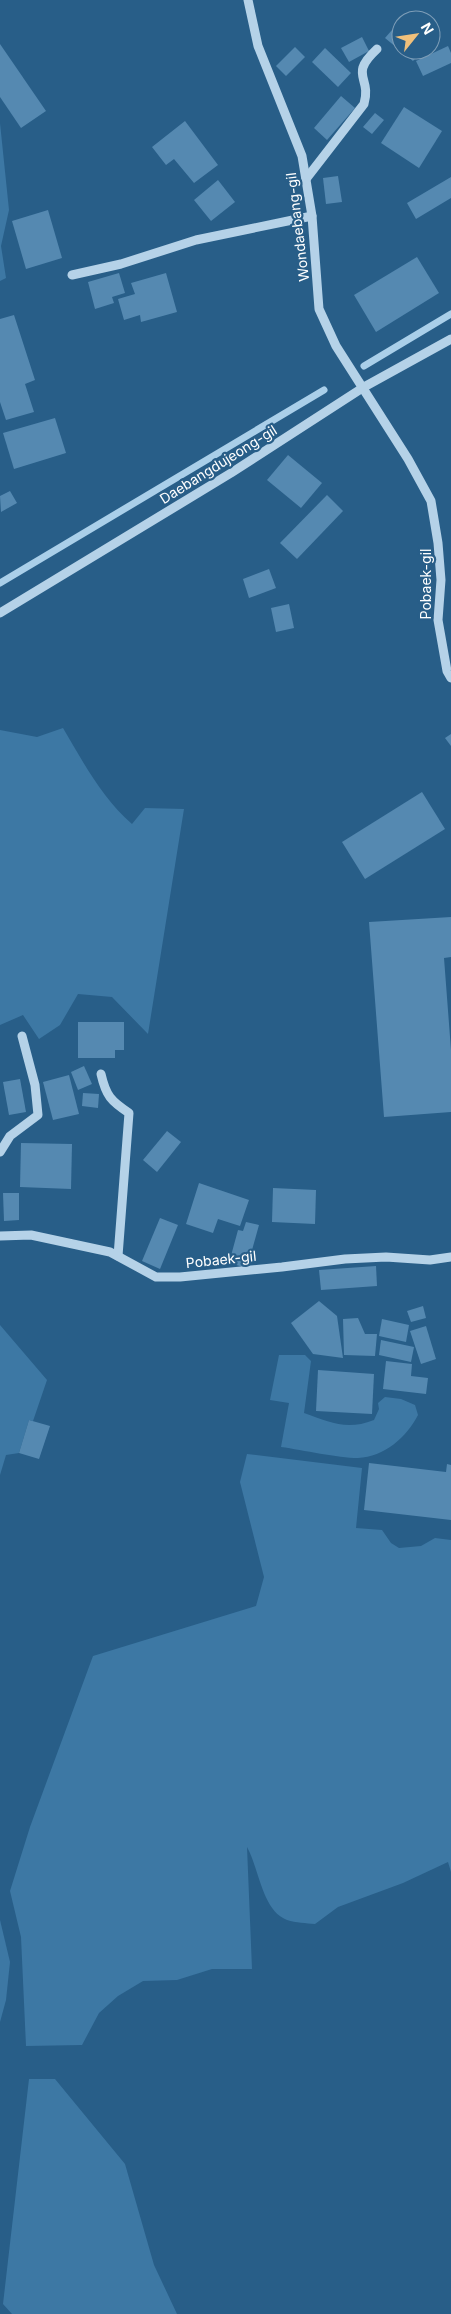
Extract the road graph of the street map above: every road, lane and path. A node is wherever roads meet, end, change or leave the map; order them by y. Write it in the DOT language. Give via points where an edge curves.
graph roads {
  1 [pos="248,0"];
  2 [pos="377,49"];
  3 [pos="306,179"];
  4 [pos="312,216"];
  5 [pos="72,275"];
  6 [pos="451,339"];
  7 [pos="364,387"];
  8 [pos="0,613"];
  9 [pos="451,678"];
  10 [pos="22,1036"];
  11 [pos="101,1074"];
  12 [pos="0,1152"];
  13 [pos="0,1236"];
  14 [pos="118,1256"];
  15 [pos="451,1257"];
  1 -- 3 [label="street, Wondaebang-gil" via="258,46 302,156"];
  2 -- 3 [label="street" via="364,61 361,72 366,94 364,104"];
  3 -- 4 [label="street, Wondaebang-gil"];
  4 -- 5 [label="street" via="196,240 121,264"];
  4 -- 7 [label="street, Wondaebang-gil" via="319,309 336,346"];
  6 -- 7 [label="street, Daebangdujeong-gil"];
  7 -- 8 [label="street, Daebangdujeong-gil" via="231,473"];
  7 -- 9 [label="street, Pobaek-gil" via="431,501 441,580 438,620"];
  10 -- 12 [label="street" via="35,1085 38,1115 10,1136"];
  11 -- 14 [label="street" via="104,1090 112,1102 129,1113"];
  13 -- 14 [label="street, Pobaek-gil" via="31,1235"];
  14 -- 15 [label="street, Pobaek-gil" via="156,1277 345,1259 430,1260"];
}
